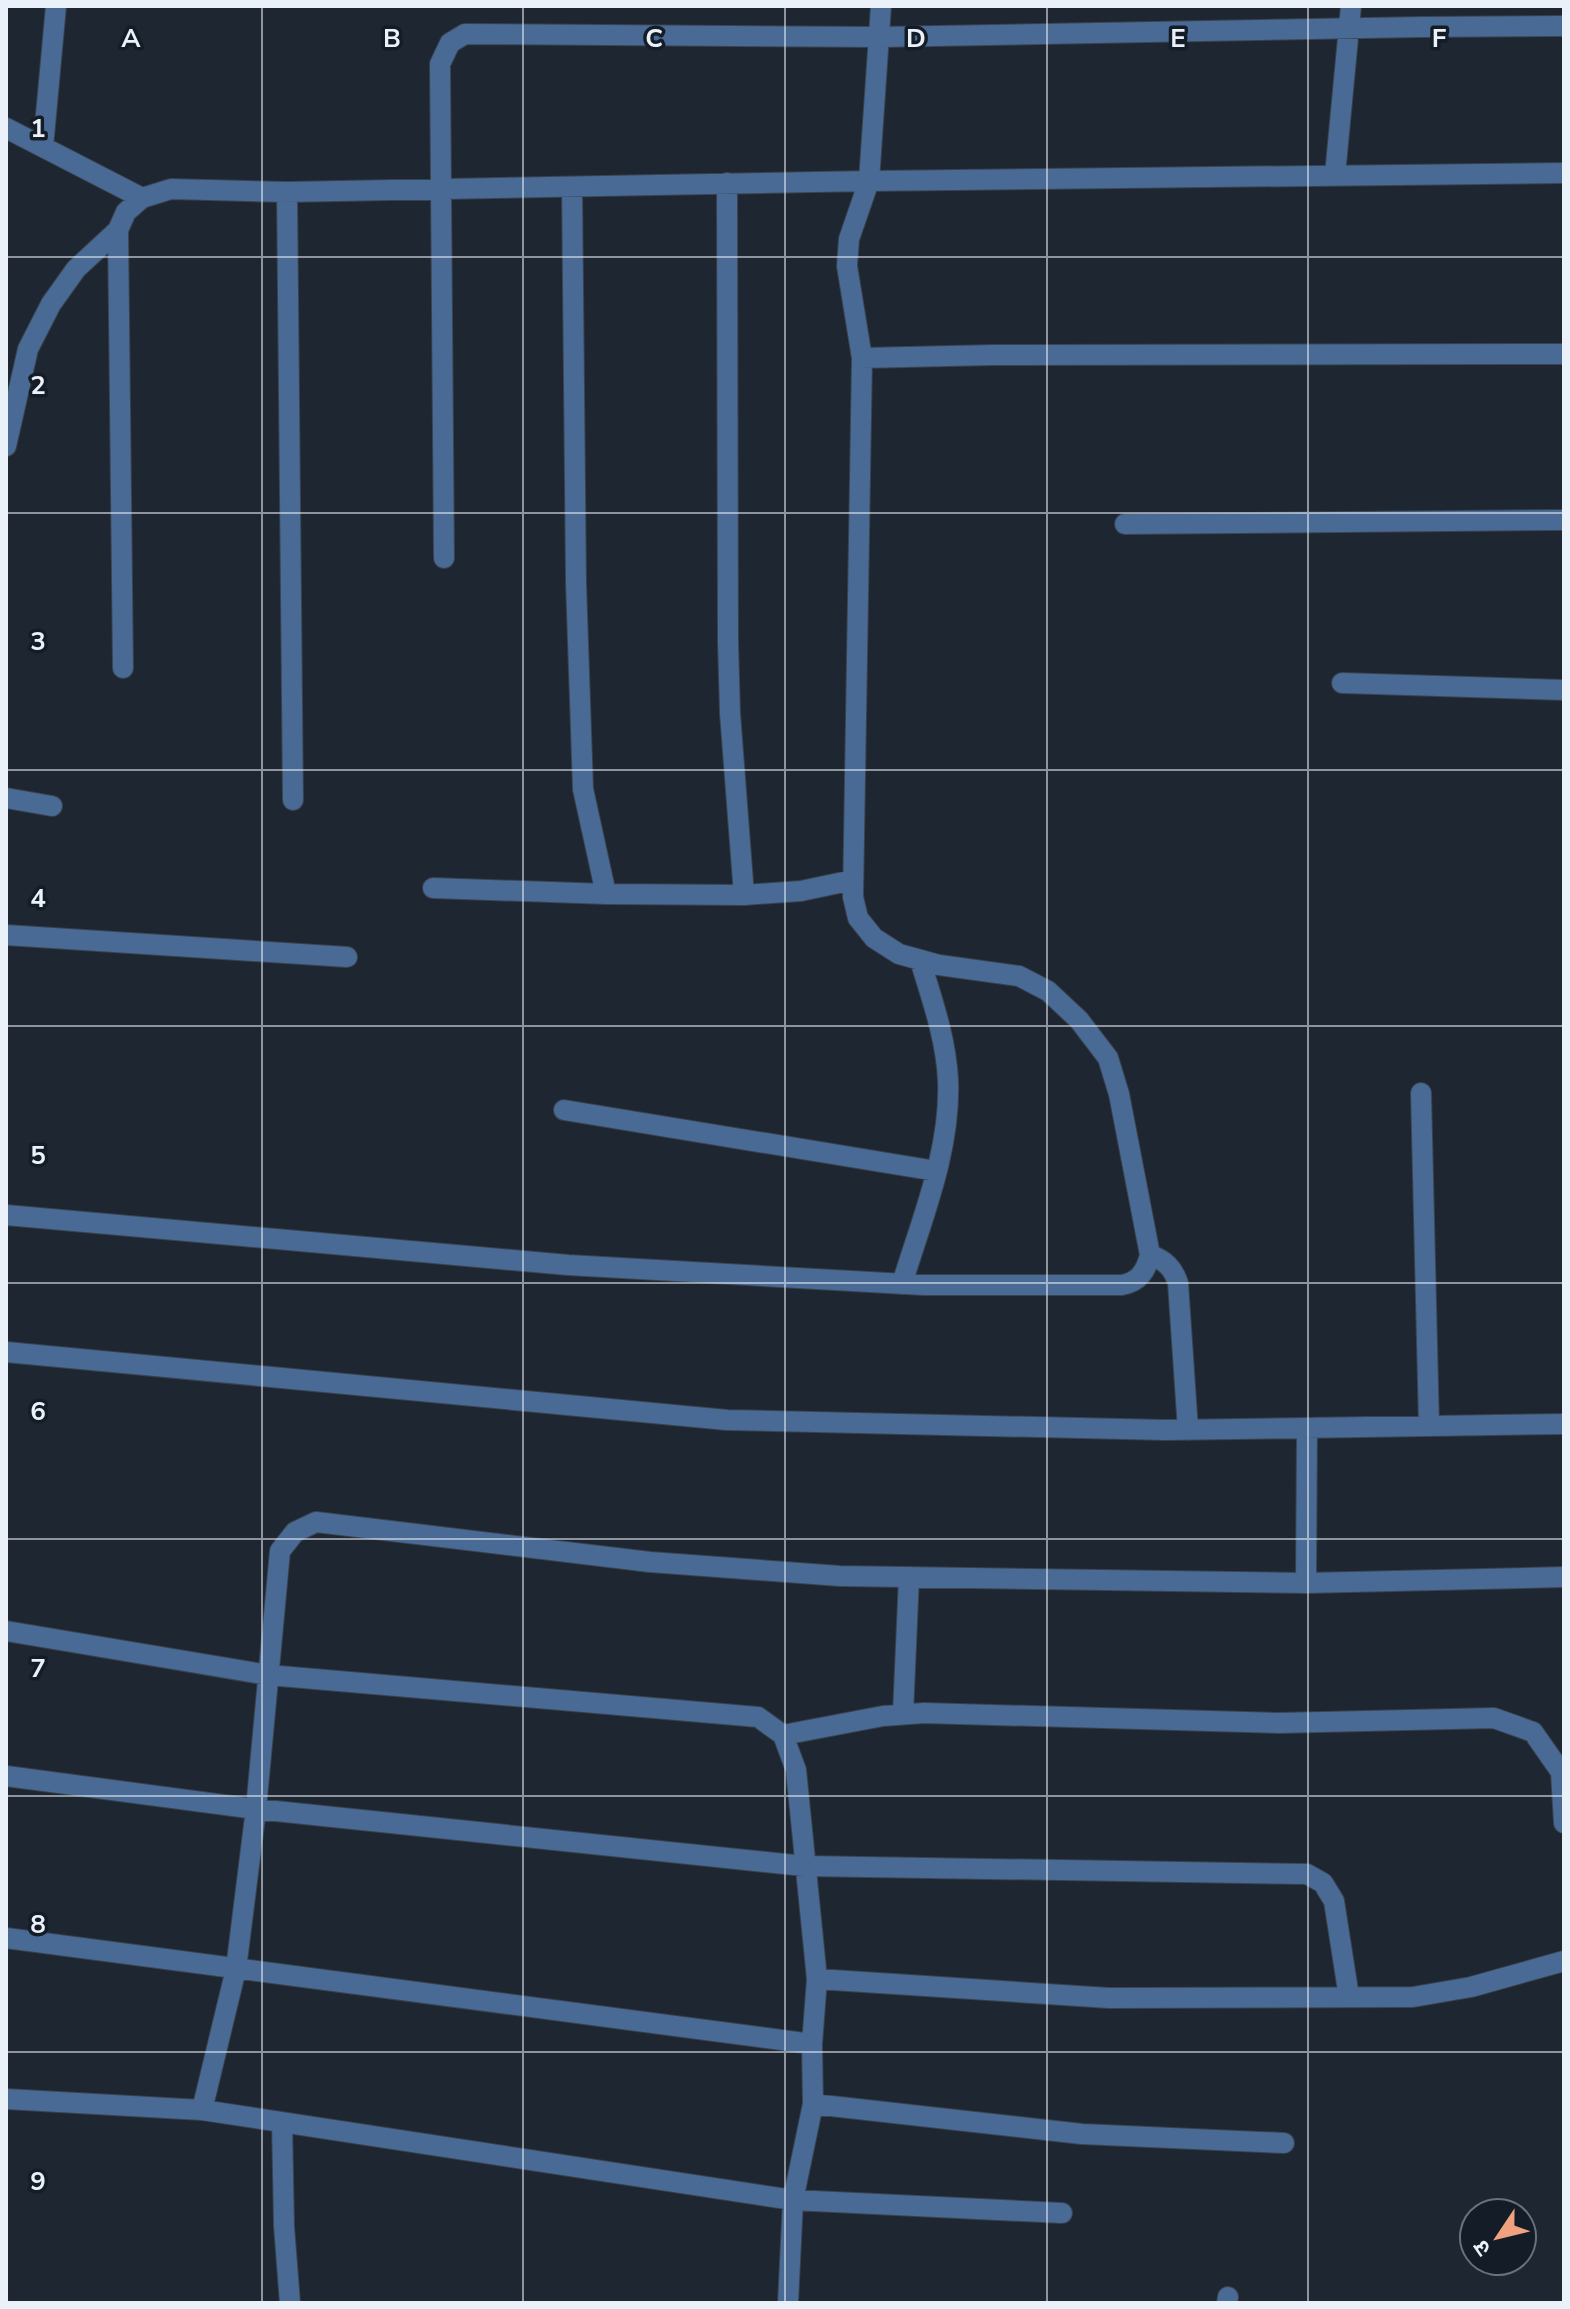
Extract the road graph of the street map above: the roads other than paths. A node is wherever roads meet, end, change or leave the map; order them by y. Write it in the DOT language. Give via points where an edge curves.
graph roads {
  1 [pos="56,6"];
  2 [pos="881,6"];
  3 [pos="1351,6"];
  4 [pos="1564,26"];
  5 [pos="1349,28"];
  6 [pos="880,37"];
  7 [pos="6,128"];
  8 [pos="43,147"];
  9 [pos="1564,173"];
  10 [pos="1335,175"];
  11 [pos="869,181"];
  12 [pos="727,183"];
  13 [pos="572,187"];
  14 [pos="442,189"];
  15 [pos="287,192"];
  16 [pos="142,198"];
  17 [pos="118,230"];
  18 [pos="1564,354"];
  19 [pos="862,358"];
  20 [pos="6,446"];
  21 [pos="1564,520"];
  22 [pos="1125,524"];
  23 [pos="444,558"];
  24 [pos="123,668"];
  25 [pos="1342,683"];
  26 [pos="1564,690"];
  27 [pos="6,798"];
  28 [pos="293,800"];
  29 [pos="52,806"];
  30 [pos="853,880"];
  31 [pos="433,888"];
  32 [pos="606,894"];
  33 [pos="744,895"];
  34 [pos="6,935"];
  35 [pos="347,957"];
  36 [pos="920,960"];
  37 [pos="1421,1093"];
  38 [pos="564,1110"];
  39 [pos="936,1171"];
  40 [pos="6,1215"];
  41 [pos="1150,1255"];
  42 [pos="902,1284"];
  43 [pos="6,1352"];
  44 [pos="1564,1424"];
  45 [pos="1429,1426"];
  46 [pos="1307,1428"];
  47 [pos="1188,1430"];
  48 [pos="909,1577"];
  49 [pos="1564,1577"];
  50 [pos="1306,1583"];
  51 [pos="6,1631"];
  52 [pos="268,1675"];
  53 [pos="903,1714"];
  54 [pos="783,1735"];
  55 [pos="6,1776"];
  56 [pos="256,1809"];
  57 [pos="1564,1823"];
  58 [pos="804,1866"];
  59 [pos="6,1938"];
  60 [pos="1564,1961"];
  61 [pos="236,1969"];
  62 [pos="817,1979"];
  63 [pos="1349,1997"];
  64 [pos="812,2044"];
  65 [pos="6,2099"];
  66 [pos="813,2104"];
  67 [pos="202,2110"];
  68 [pos="282,2122"];
  69 [pos="1284,2143"];
  70 [pos="793,2200"];
  71 [pos="1062,2213"];
  72 [pos="290,2303"];
  73 [pos="788,2303"];
  1 -- 8 [label="street"];
  2 -- 6 [label="street"];
  3 -- 5 [label="street"];
  4 -- 5 [label="street"];
  5 -- 6 [label="street"];
  5 -- 10 [label="street"];
  6 -- 11 [label="street"];
  6 -- 14 [label="street" via="465,34 450,43 440,64"];
  7 -- 8 [label="street"];
  8 -- 16 [label="street"];
  9 -- 10 [label="street"];
  10 -- 11 [label="street"];
  11 -- 12 [label="street"];
  11 -- 19 [label="street" via="849,239 847,266"];
  12 -- 13 [label="street"];
  12 -- 33 [label="street" via="728,642"];
  13 -- 14 [label="street"];
  13 -- 32 [label="street" via="583,777"];
  14 -- 15 [label="street"];
  14 -- 23 [label="street"];
  15 -- 16 [label="street" via="171,189"];
  15 -- 28 [label="street"];
  16 -- 17 [label="street" via="126,212"];
  17 -- 20 [label="street" via="76,269 51,304 28,349"];
  17 -- 24 [label="street"];
  18 -- 19 [label="street"];
  19 -- 30 [label="street"];
  21 -- 22 [label="street"];
  25 -- 26 [label="street"];
  27 -- 29 [label="street"];
  30 -- 33 [label="street"];
  30 -- 36 [label="street" via="858,918 874,938"];
  31 -- 32 [label="street"];
  32 -- 33 [label="street"];
  34 -- 35 [label="street"];
  36 -- 39 [label="street" via="940,1026 948,1078 947,1119"];
  36 -- 41 [label="street" via="1019,976 1048,991 1079,1020 1108,1058 1119,1094"];
  37 -- 45 [label="street"];
  38 -- 39 [label="street"];
  39 -- 42 [label="street"];
  40 -- 42 [label="street" via="568,1265"];
  41 -- 42 [label="street" via="1142,1275 1122,1285"];
  41 -- 47 [label="street" via="1168,1265 1178,1283"];
  43 -- 47 [label="street" via="727,1420"];
  44 -- 45 [label="street"];
  45 -- 46 [label="street"];
  46 -- 47 [label="street"];
  46 -- 50 [label="street"];
  48 -- 50 [label="street"];
  48 -- 52 [label="street" via="650,1562 316,1522 295,1532 280,1551"];
  48 -- 53 [label="street"];
  49 -- 50 [label="street"];
  51 -- 52 [label="street"];
  52 -- 54 [label="street" via="758,1717"];
  52 -- 56 [label="street"];
  53 -- 54 [label="street"];
  53 -- 57 [label="street" via="1279,1723 1494,1718 1533,1732 1561,1772"];
  54 -- 58 [label="street" via="796,1770"];
  55 -- 56 [label="street"];
  56 -- 58 [label="street"];
  56 -- 61 [label="street"];
  58 -- 62 [label="street"];
  58 -- 63 [label="street" via="1307,1874 1323,1883 1334,1901"];
  59 -- 61 [label="street"];
  60 -- 63 [label="street" via="1413,1997"];
  61 -- 64 [label="street"];
  61 -- 67 [label="street"];
  62 -- 63 [label="street" via="1109,1998"];
  62 -- 64 [label="street"];
  64 -- 66 [label="street"];
  65 -- 67 [label="street"];
  66 -- 69 [label="street" via="1082,2134"];
  66 -- 70 [label="street"];
  67 -- 68 [label="street"];
  68 -- 70 [label="street"];
  68 -- 72 [label="street"];
  70 -- 71 [label="street"];
  70 -- 73 [label="street"];
}
